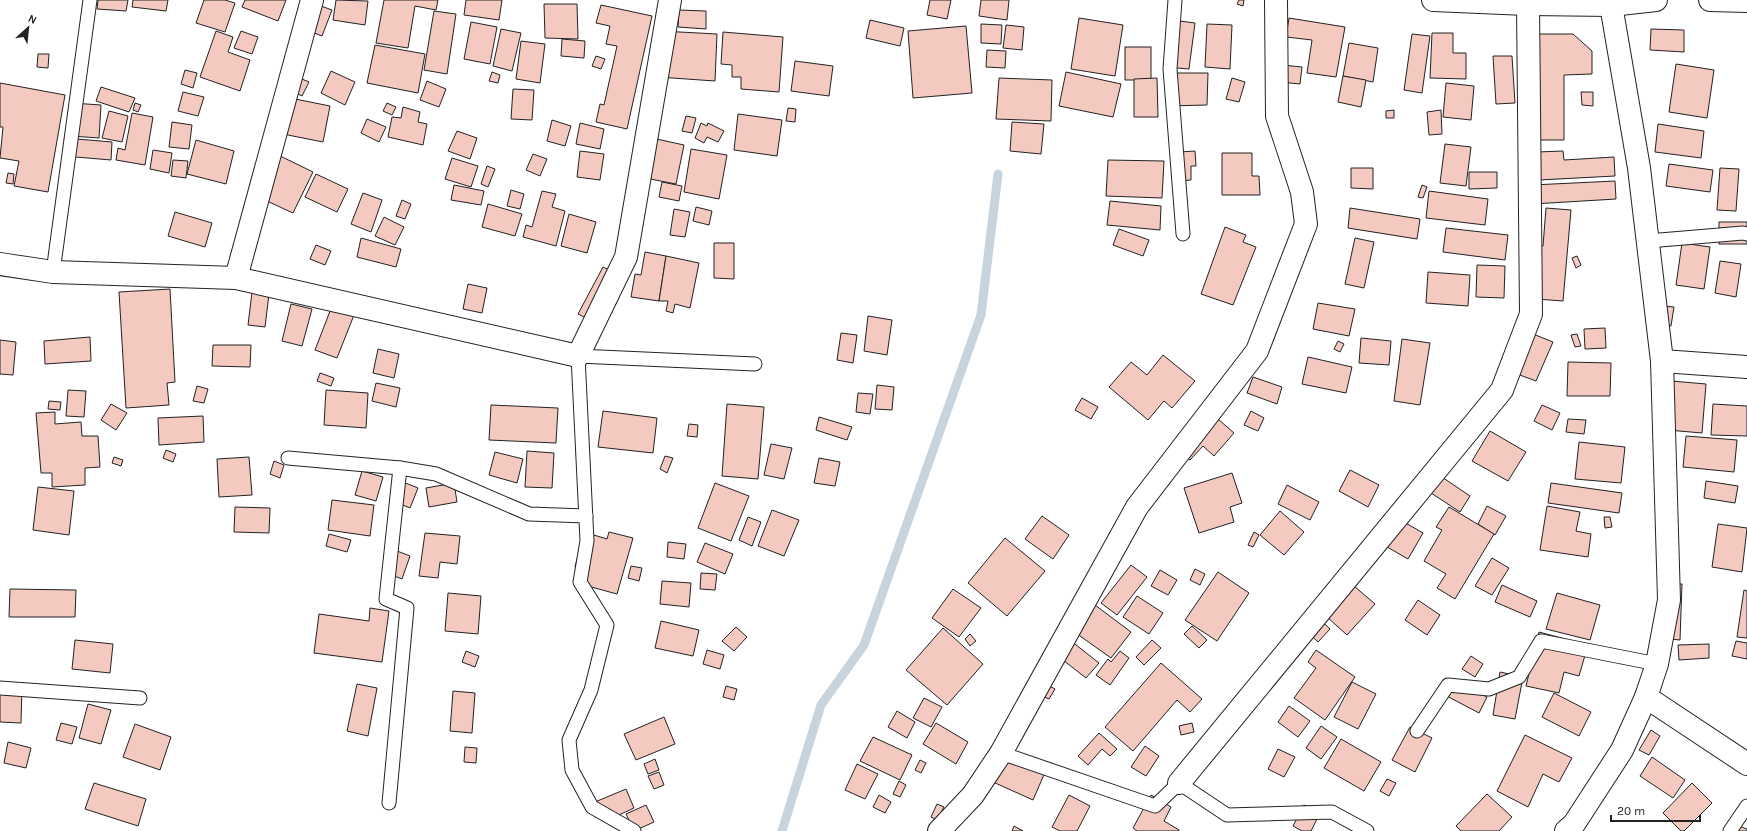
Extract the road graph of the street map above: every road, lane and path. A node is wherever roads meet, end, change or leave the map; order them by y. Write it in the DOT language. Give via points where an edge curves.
graph roads {
  1 [pos="90,0"];
  2 [pos="312,0"];
  3 [pos="670,0"];
  4 [pos="1175,0"];
  5 [pos="1276,0"];
  6 [pos="1433,0"];
  7 [pos="1656,0"];
  8 [pos="1710,0"];
  9 [pos="1747,1"];
  10 [pos="1528,4"];
  11 [pos="1611,5"];
  12 [pos="1183,234"];
  13 [pos="1747,234"];
  14 [pos="1648,241"];
  15 [pos="0,264"];
  16 [pos="53,272"];
  17 [pos="236,278"];
  18 [pos="578,356"];
  19 [pos="1662,361"];
  20 [pos="755,364"];
  21 [pos="1747,366"];
  22 [pos="288,458"];
  23 [pos="400,468"];
  24 [pos="586,516"];
  25 [pos="1657,664"];
  26 [pos="0,688"];
  27 [pos="1646,697"];
  28 [pos="140,698"];
  29 [pos="1417,731"];
  30 [pos="1001,753"];
  31 [pos="1747,764"];
  32 [pos="1179,783"];
  33 [pos="389,803"];
  34 [pos="1747,806"];
  35 [pos="634,831"];
  36 [pos="940,831"];
  37 [pos="1368,831"];
  38 [pos="1566,831"];
  39 [pos="1730,831"];
  1 -- 16 [label="lane"];
  2 -- 17 [label="street"];
  3 -- 18 [label="street" via="626,257"];
  4 -- 12 [label="lane" via="1170,69"];
  5 -- 30 [label="street" via="1277,116 1302,192 1306,224 1257,351 1137,507"];
  6 -- 10 [label="street"];
  7 -- 11 [label="street"];
  8 -- 9 [label="street"];
  10 -- 11 [label="street"];
  10 -- 32 [label="street" via="1531,314 1502,390"];
  11 -- 14 [label="street" via="1639,168"];
  13 -- 14 [label="lane"];
  14 -- 19 [label="street"];
  15 -- 16 [label="street"];
  16 -- 17 [label="street"];
  17 -- 18 [label="street"];
  18 -- 20 [label="lane"];
  18 -- 24 [label="lane"];
  19 -- 21 [label="street"];
  19 -- 25 [label="street" via="1669,600"];
  22 -- 23 [label="lane"];
  23 -- 24 [label="lane" via="436,474 529,514"];
  23 -- 33 [label="lane" via="386,599 407,608"];
  24 -- 35 [label="lane" via="587,542 580,582 607,625 591,690 569,740 572,770 592,807"];
  25 -- 27 [label="street"];
  25 -- 29 [label="lane" via="1541,641 1519,677 1489,689 1448,685"];
  26 -- 28 [label="lane"];
  27 -- 31 [label="street"];
  27 -- 38 [label="street" via="1622,750 1574,824"];
  30 -- 32 [label="lane" via="1155,806"];
  30 -- 36 [label="street" via="973,795"];
  32 -- 37 [label="lane" via="1227,815 1332,812"];
  34 -- 39 [label="lane"];
}
